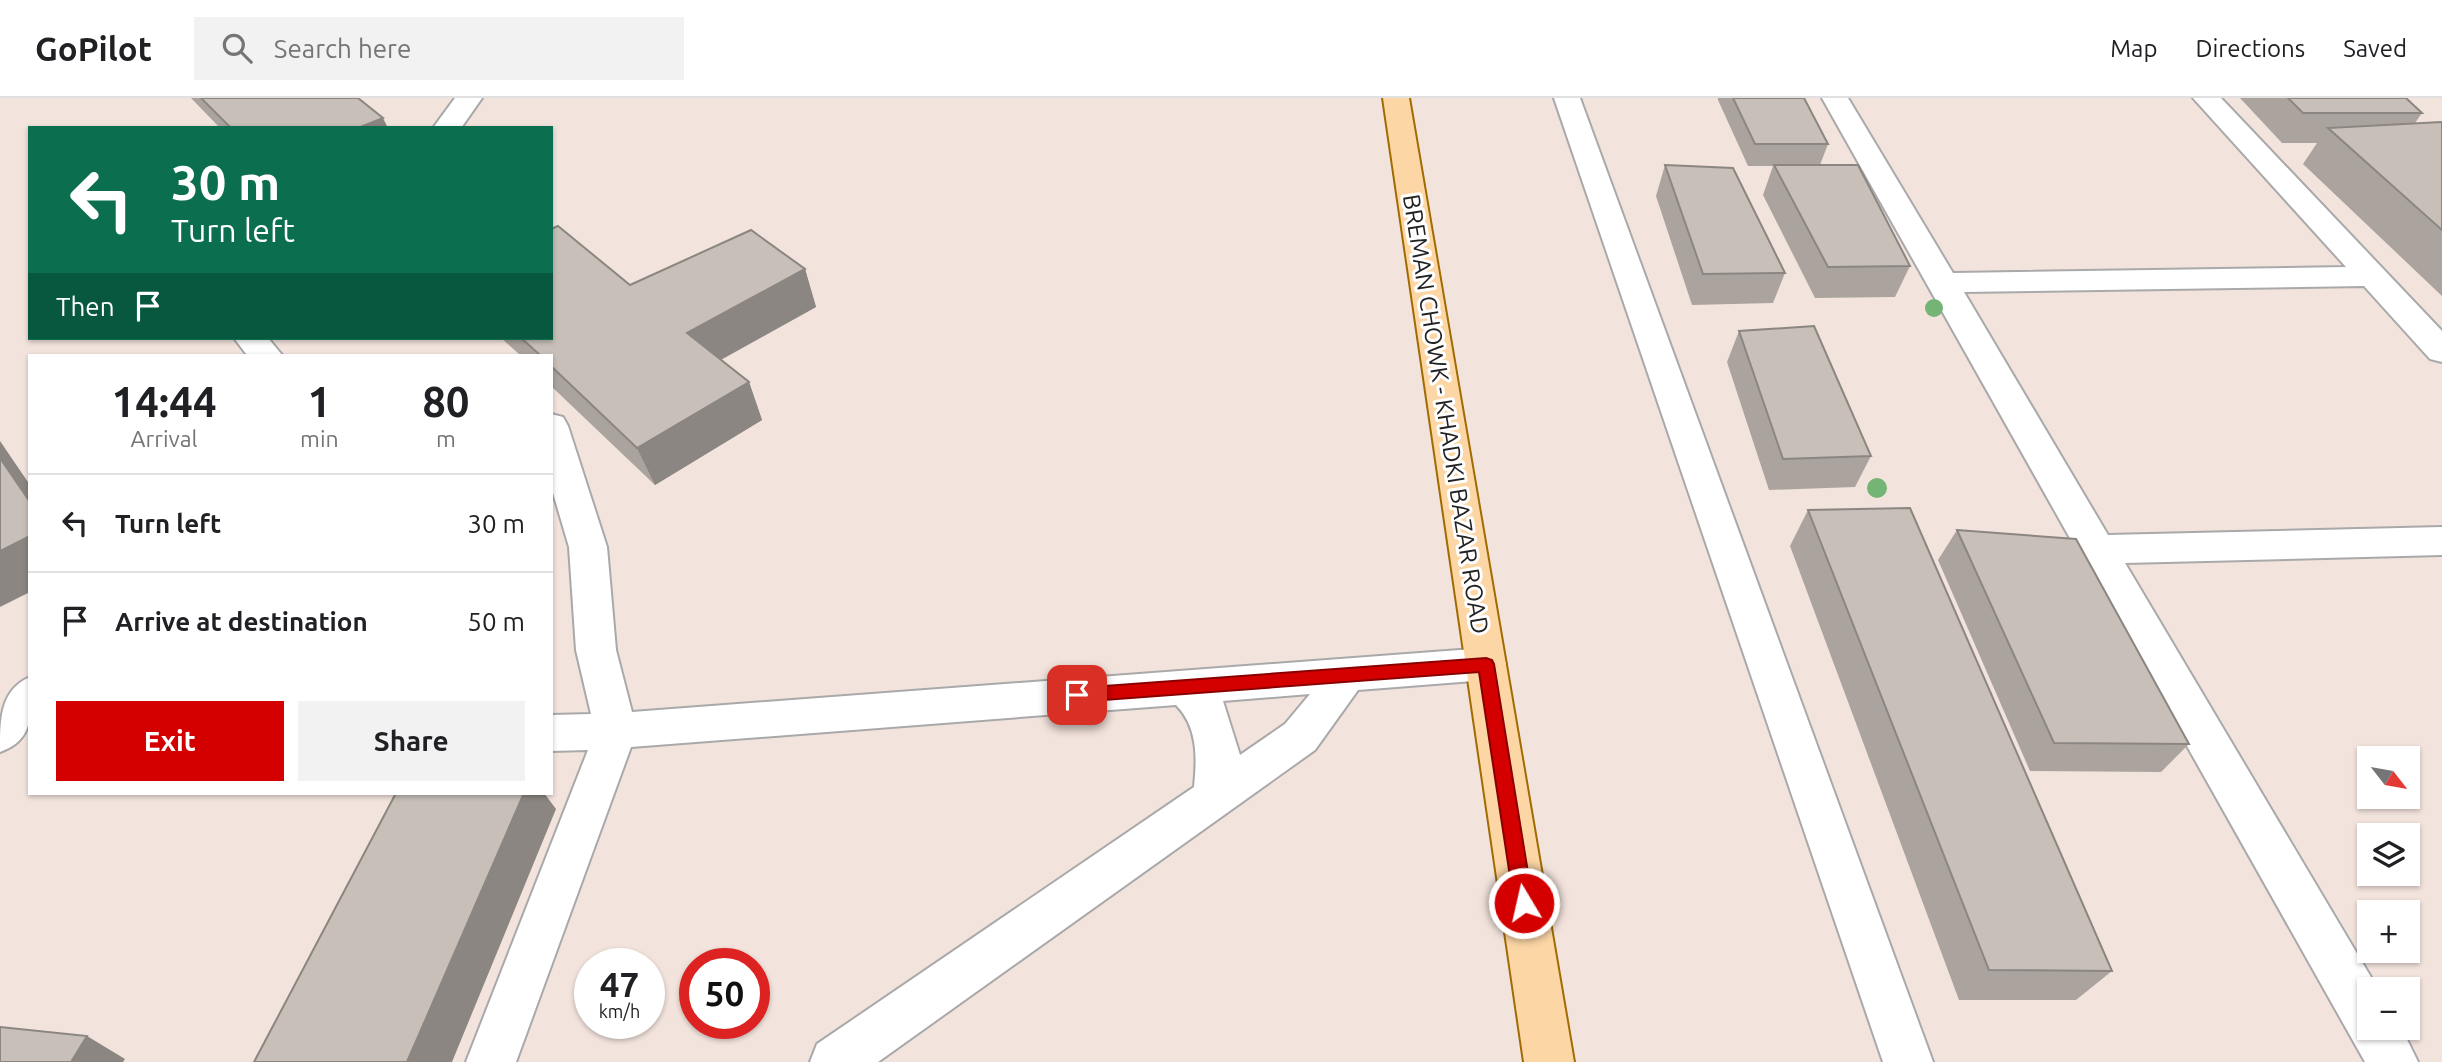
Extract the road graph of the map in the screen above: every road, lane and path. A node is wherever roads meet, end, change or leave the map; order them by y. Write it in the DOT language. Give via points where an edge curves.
graph roads {
  1 [pos="469,98"];
  2 [pos="1396,98"];
  3 [pos="1567,98"];
  4 [pos="1835,98"];
  5 [pos="2206,98"];
  6 [pos="448,126"];
  7 [pos="2372,276"];
  8 [pos="1943,283"];
  9 [pos="252,340"];
  10 [pos="290,340"];
  11 [pos="2442,351"];
  12 [pos="264,354"];
  13 [pos="280,354"];
  14 [pos="553,433"];
  15 [pos="2442,541"];
  16 [pos="2098,549"];
  17 [pos="1486,664"];
  18 [pos="1345,676"];
  19 [pos="1185,687"];
  20 [pos="28,697"];
  21 [pos="616,731"];
  22 [pos="553,733"];
  23 [pos="0,734"];
  24 [pos="28,746"];
  25 [pos="0,747"];
  26 [pos="1215,796"];
  27 [pos="2357,998"];
  28 [pos="2380,1040"];
  29 [pos="491,1062"];
  30 [pos="835,1062"];
  31 [pos="1549,1062"];
  32 [pos="1908,1062"];
  33 [pos="2393,1062"];
  1 -- 6 [label="street"];
  2 -- 17 [label="main road, BREMAN CHOWK - KHADKI BAZAR ROAD"];
  3 -- 32 [label="street"];
  4 -- 8 [label="street"];
  5 -- 7 [label="street"];
  7 -- 8 [label="street"];
  7 -- 11 [label="street"];
  8 -- 16 [label="street"];
  9 -- 12 [label="street"];
  10 -- 13 [label="street"];
  14 -- 21 [label="street" via="588,547 596,650"];
  15 -- 16 [label="street"];
  16 -- 27 [label="street"];
  17 -- 18 [label="street"];
  17 -- 31 [label="main road, BREMAN CHOWK - KHADKI BAZAR ROAD"];
  18 -- 19 [label="street"];
  18 -- 26 [label="street" via="1300,737"];
  19 -- 21 [label="street"];
  19 -- 26 [label="street" via="1205,707 1219,755"];
  20 -- 23 [label="street"];
  21 -- 22 [label="street"];
  21 -- 29 [label="street"];
  24 -- 25 [label="street"];
  26 -- 30 [label="street"];
  28 -- 33 [label="street"];
}
